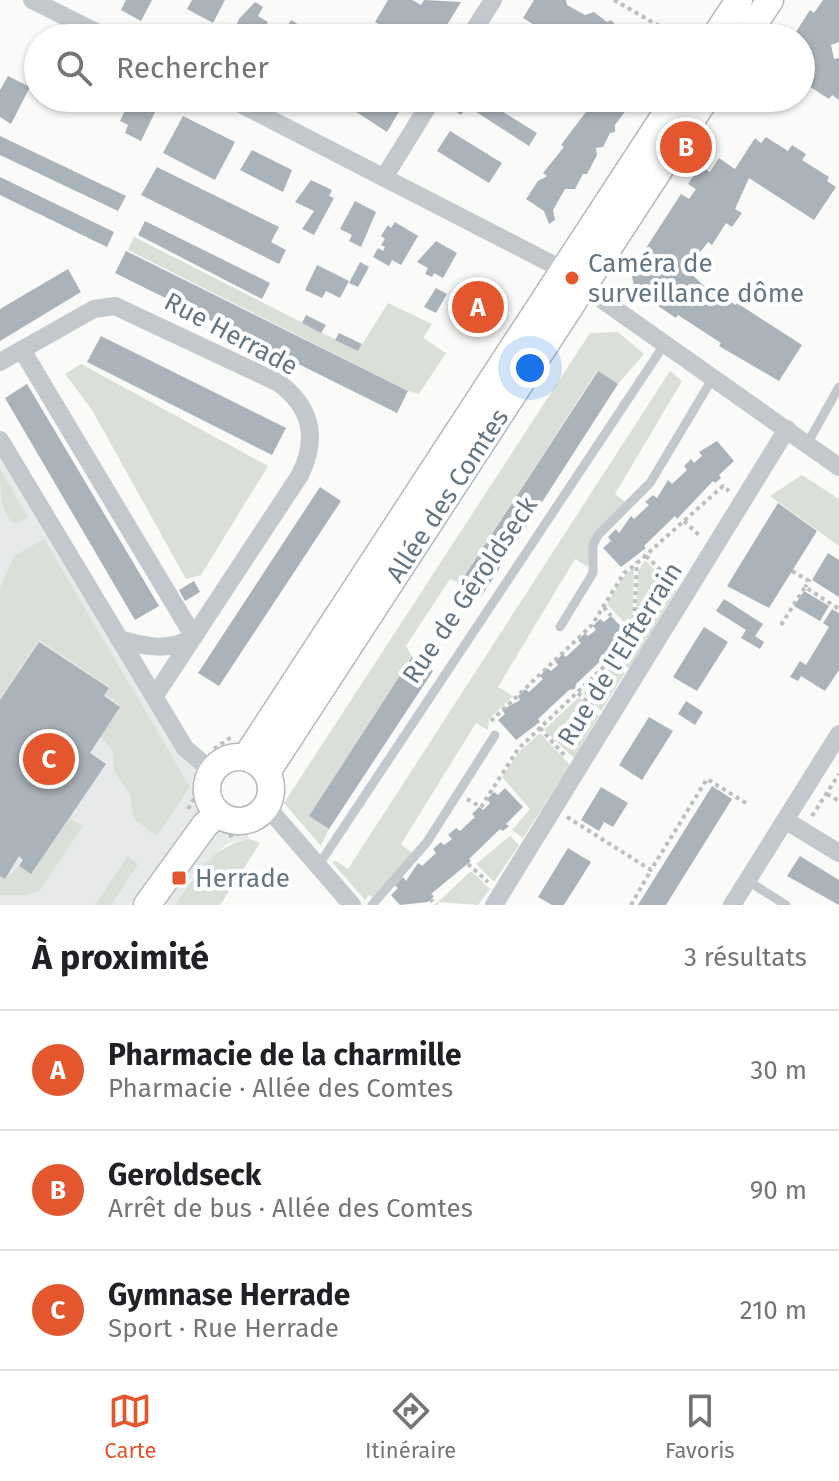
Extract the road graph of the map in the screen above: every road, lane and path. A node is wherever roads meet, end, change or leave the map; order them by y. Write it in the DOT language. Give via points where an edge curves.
graph roads {
  1 [pos="32,0"];
  2 [pos="493,0"];
  3 [pos="614,0"];
  4 [pos="739,0"];
  5 [pos="770,0"];
  6 [pos="80,24"];
  7 [pos="478,24"];
  8 [pos="656,24"];
  9 [pos="723,24"];
  10 [pos="754,24"];
  11 [pos="257,112"];
  12 [pos="424,112"];
  13 [pos="668,112"];
  14 [pos="696,112"];
  15 [pos="385,176"];
  16 [pos="575,278"];
  17 [pos="666,342"];
  18 [pos="22,350"];
  19 [pos="0,362"];
  20 [pos="714,376"];
  21 [pos="839,387"];
  22 [pos="787,429"];
  23 [pos="0,440"];
  24 [pos="807,444"];
  25 [pos="839,467"];
  26 [pos="741,505"];
  27 [pos="646,556"];
  28 [pos="637,563"];
  29 [pos="792,571"];
  30 [pos="805,587"];
  31 [pos="686,596"];
  32 [pos="604,607"];
  33 [pos="839,609"];
  34 [pos="611,616"];
  35 [pos="781,625"];
  36 [pos="560,627"];
  37 [pos="194,637"];
  38 [pos="119,639"];
  39 [pos="154,697"];
  40 [pos="540,728"];
  41 [pos="839,734"];
  42 [pos="495,735"];
  43 [pos="518,749"];
  44 [pos="257,765"];
  45 [pos="580,769"];
  46 [pos="212,771"];
  47 [pos="839,774"];
  48 [pos="827,794"];
  49 [pos="458,795"];
  50 [pos="839,801"];
  51 [pos="749,805"];
  52 [pos="267,807"];
  53 [pos="555,809"];
  54 [pos="217,814"];
  55 [pos="785,820"];
  56 [pos="803,831"];
  57 [pos="839,853"];
  58 [pos="468,864"];
  59 [pos="318,866"];
  60 [pos="651,870"];
  61 [pos="748,881"];
  62 [pos="430,899"];
  63 [pos="498,900"];
  64 [pos="147,905"];
  65 [pos="352,905"];
  66 [pos="372,905"];
  67 [pos="437,905"];
  68 [pos="631,905"];
  69 [pos="732,905"];
  70 [pos="786,905"];
  1 -- 6 [label="street"];
  2 -- 7 [label="street"];
  3 -- 8 [label="path"];
  4 -- 9 [label="street"];
  5 -- 10 [label="street"];
  11 -- 15 [label="street"];
  12 -- 15 [label="street"];
  13 -- 16 [label="street, Allée des Comtes"];
  14 -- 16 [label="street, Allée des Comtes"];
  15 -- 16 [label="street"];
  16 -- 17 [label="street"];
  16 -- 44 [label="street, Allée des Comtes"];
  17 -- 20 [label="street"];
  17 -- 59 [label="lane, Rue de Géroldseck"];
  18 -- 19 [label="street, Rue Herrade"];
  18 -- 37 [label="street"];
  18 -- 37 [label="street, Rue Herrade" via="94,309 115,306 279,383 299,401 311,429 308,459"];
  20 -- 22 [label="street"];
  20 -- 36 [label="lane" via="650,483 598,535 593,573"];
  21 -- 24 [label="lane"];
  22 -- 24 [label="street"];
  22 -- 26 [label="street, Rue de l'Elfterrain"];
  23 -- 38 [label="street"];
  24 -- 25 [label="street"];
  26 -- 27 [label="path" via="723,486"];
  26 -- 31 [label="street, Rue de l'Elfterrain"];
  27 -- 28 [label="path"];
  27 -- 31 [label="path"];
  28 -- 32 [label="path" via="624,573"];
  28 -- 40 [label="path" via="633,639"];
  29 -- 30 [label="path" via="809,581"];
  30 -- 33 [label="path"];
  30 -- 35 [label="path"];
  31 -- 45 [label="street, Rue de l'Elfterrain"];
  32 -- 34 [label="path"];
  32 -- 42 [label="path" via="592,625 495,716 490,728"];
  37 -- 38 [label="street" via="159,647"];
  37 -- 39 [label="street, Rue Herrade"];
  38 -- 39 [label="street"];
  39 -- 46 [label="street" via="185,748"];
  40 -- 43 [label="path"];
  40 -- 45 [label="path"];
  41 -- 55 [label="street"];
  42 -- 43 [label="path"];
  42 -- 49 [label="lane"];
  43 -- 49 [label="path" via="481,807"];
  44 -- 46 [label="street" via="222,761"];
  44 -- 52 [label="street" via="272,794"];
  45 -- 53 [label="street, Rue de l'Elfterrain"];
  46 -- 54 [label="street" via="207,793"];
  47 -- 48 [label="path"];
  48 -- 50 [label="path"];
  48 -- 56 [label="path"];
  49 -- 66 [label="lane" via="427,842"];
  51 -- 60 [label="path" via="707,779"];
  52 -- 54 [label="street" via="255,818 235,822"];
  52 -- 59 [label="street"];
  53 -- 60 [label="path"];
  53 -- 63 [label="street, Rue de l'Elfterrain"];
  54 -- 64 [label="street"];
  55 -- 56 [label="street"];
  55 -- 61 [label="street"];
  56 -- 57 [label="street"];
  58 -- 63 [label="path"];
  59 -- 65 [label="street"];
  60 -- 68 [label="path"];
  61 -- 69 [label="street"];
  61 -- 70 [label="lane"];
  62 -- 67 [label="path"];
}
